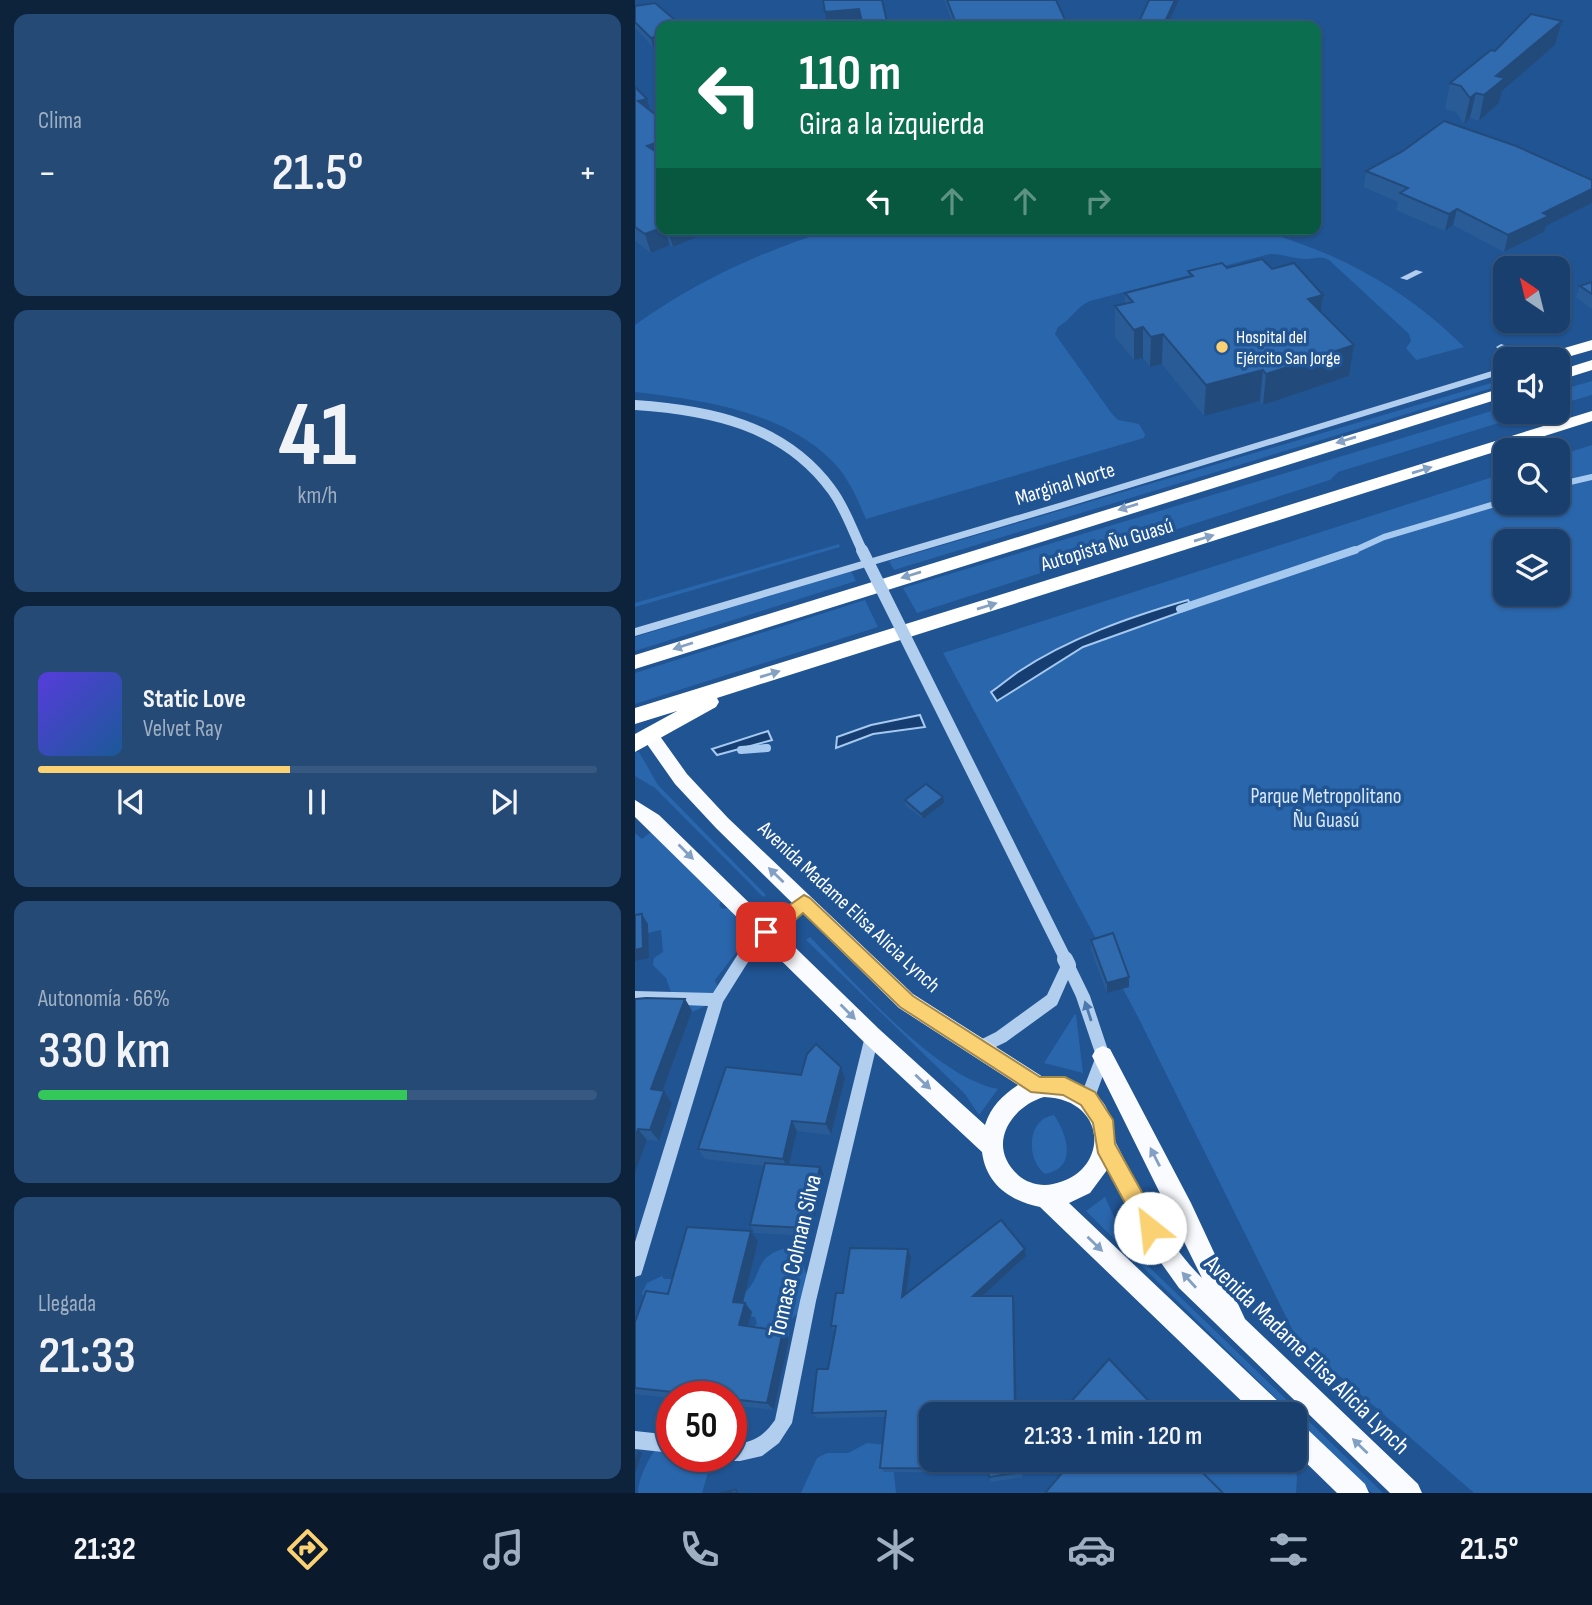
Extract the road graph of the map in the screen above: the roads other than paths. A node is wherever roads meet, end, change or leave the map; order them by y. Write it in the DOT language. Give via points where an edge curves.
graph roads {
  1 [pos="1419,272"];
  2 [pos="1404,278"];
  3 [pos="1592,345"];
  4 [pos="1570,351"];
  5 [pos="1592,365"];
  6 [pos="1570,372"];
  7 [pos="1493,374"];
  8 [pos="1493,395"];
  9 [pos="635,405"];
  10 [pos="1592,416"];
  11 [pos="635,632"];
  12 [pos="635,662"];
  13 [pos="738,684"];
  14 [pos="635,716"];
  15 [pos="643,741"];
  16 [pos="635,807"];
  17 [pos="804,903"];
  18 [pos="766,932"];
  19 [pos="1068,965"];
  20 [pos="635,997"];
  21 [pos="717,1000"];
  22 [pos="872,1036"];
  23 [pos="979,1048"];
  24 [pos="1103,1056"];
  25 [pos="1038,1086"];
  26 [pos="1088,1098"];
  27 [pos="991,1145"];
  28 [pos="1106,1146"];
  29 [pos="1046,1197"];
  30 [pos="635,1269"];
  31 [pos="1238,1328"];
  32 [pos="1260,1402"];
  33 [pos="635,1440"];
  34 [pos="656,1442"];
  35 [pos="1307,1446"];
  36 [pos="747,1451"];
  37 [pos="1356,1493"];
  38 [pos="1409,1493"];
  1 -- 2 [label="street"];
  3 -- 4 [label="highway"];
  5 -- 6 [label="highway"];
  7 -- 11 [label="street, Marginal Norte"];
  8 -- 12 [label="highway, Autopista Ñu Guasú, one-way"];
  9 -- 19 [label="street, bridge" via="669,407 760,429 790,448 832,490"];
  13 -- 10 [label="highway, Autopista Ñu Guasú, one-way"];
  13 -- 14 [label="highway, Autopista Ñu Guasú"];
  13 -- 15 [label="highway"];
  17 -- 15 [label="main road, Avenida Madame Elisa Alicia Lynch, one-way"];
  16 -- 18 [label="main road, one-way"];
  17 -- 18 [label="street"];
  17 -- 23 [label="main road, Avenida Madame Elisa Alicia Lynch" via="906,1002"];
  18 -- 21 [label="street"];
  18 -- 22 [label="main road, one-way"];
  19 -- 23 [label="street" via="1052,1000"];
  24 -- 19 [label="street, one-way"];
  20 -- 21 [label="street"];
  21 -- 30 [label="street"];
  22 -- 27 [label="main road, one-way"];
  22 -- 36 [label="street, Tomasa Colman Silva" via="783,1423 773,1440 757,1451"];
  23 -- 25 [label="main road, Avenida Madame Elisa Alicia Lynch"];
  24 -- 26 [label="street"];
  31 -- 24 [label="main road, one-way"];
  25 -- 26 [label="main road, Avenida Madame Elisa Alicia Lynch" via="1065,1086"];
  25 -- 27 [label="main road" via="1013,1098 996,1119"];
  26 -- 28 [label="main road, Avenida Madame Elisa Alicia Lynch" via="1103,1120"];
  27 -- 29 [label="main road" via="999,1171 1019,1190"];
  28 -- 29 [label="main road" via="1095,1172 1073,1191"];
  31 -- 28 [label="main road, Avenida Madame Elisa Alicia Lynch, one-way" via="1187,1280 1158,1239"];
  29 -- 32 [label="main road, one-way"];
  38 -- 31 [label="main road, Avenida Madame Elisa Alicia Lynch, one-way"];
  33 -- 34 [label="street"];
  35 -- 37 [label="main road"];
}
